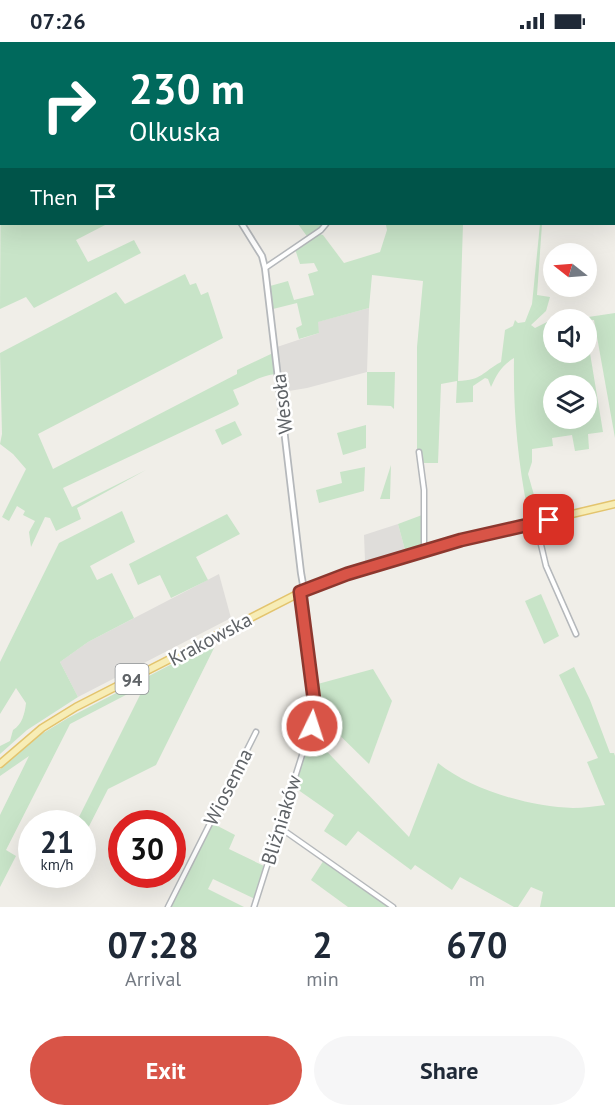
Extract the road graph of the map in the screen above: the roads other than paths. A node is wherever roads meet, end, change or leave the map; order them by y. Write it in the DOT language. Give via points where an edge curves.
graph roads {
  1 [pos="243,225"];
  2 [pos="325,225"];
  3 [pos="265,268"];
  4 [pos="419,452"];
  5 [pos="615,504"];
  6 [pos="533,523"];
  7 [pos="426,551"];
  8 [pos="302,591"];
  9 [pos="576,634"];
  10 [pos="256,732"];
  11 [pos="0,764"];
  12 [pos="279,827"];
  13 [pos="168,907"];
  14 [pos="254,907"];
  15 [pos="393,907"];
  1 -- 3 [label="street, Wesoła"];
  2 -- 3 [label="street"];
  3 -- 8 [label="street, Wesoła"];
  4 -- 7 [label="street"];
  5 -- 6 [label="main road, 94"];
  6 -- 7 [label="main road, 94"];
  6 -- 9 [label="street" via="546,566"];
  7 -- 8 [label="main road, 94"];
  8 -- 11 [label="main road, Krakowska / 94" via="76,707 42,728"];
  8 -- 12 [label="street, Bliźniaków" via="315,714"];
  10 -- 13 [label="street, Wiosenna"];
  12 -- 14 [label="street, Bliźniaków"];
  12 -- 15 [label="street"];
}
